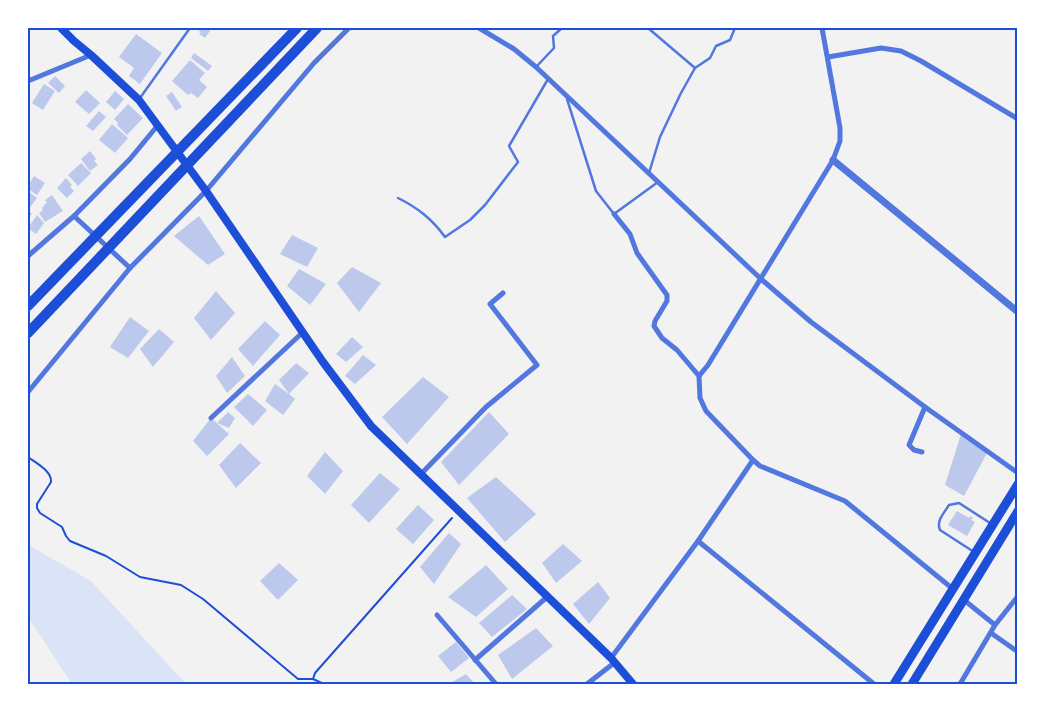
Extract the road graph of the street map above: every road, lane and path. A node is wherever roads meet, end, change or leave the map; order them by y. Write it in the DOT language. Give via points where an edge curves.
graph roads {
  1 [pos="61,28"];
  2 [pos="190,28"];
  3 [pos="297,28"];
  4 [pos="317,28"];
  5 [pos="349,28"];
  6 [pos="479,28"];
  7 [pos="562,28"];
  8 [pos="648,28"];
  9 [pos="735,28"];
  10 [pos="822,28"];
  11 [pos="91,55"];
  12 [pos="828,57"];
  13 [pos="536,68"];
  14 [pos="695,68"];
  15 [pos="548,79"];
  16 [pos="28,82"];
  17 [pos="567,98"];
  18 [pos="139,100"];
  19 [pos="1018,119"];
  20 [pos="158,125"];
  21 [pos="833,160"];
  22 [pos="649,173"];
  23 [pos="658,182"];
  24 [pos="204,188"];
  25 [pos="398,198"];
  26 [pos="614,214"];
  27 [pos="74,216"];
  28 [pos="28,256"];
  29 [pos="130,268"];
  30 [pos="761,279"];
  31 [pos="504,293"];
  32 [pos="28,306"];
  33 [pos="1018,312"];
  34 [pos="28,333"];
  35 [pos="302,333"];
  36 [pos="699,376"];
  37 [pos="28,392"];
  38 [pos="925,407"];
  39 [pos="211,418"];
  40 [pos="922,452"];
  41 [pos="28,457"];
  42 [pos="753,460"];
  43 [pos="1018,473"];
  44 [pos="422,474"];
  45 [pos="1018,484"];
  46 [pos="459,511"];
  47 [pos="1018,511"];
  48 [pos="993,524"];
  49 [pos="698,541"];
  50 [pos="975,553"];
  51 [pos="953,589"];
  52 [pos="1018,596"];
  53 [pos="547,597"];
  54 [pos="964,600"];
  55 [pos="438,615"];
  56 [pos="995,626"];
  57 [pos="991,633"];
  58 [pos="1018,652"];
  59 [pos="475,660"];
  60 [pos="613,661"];
  61 [pos="313,679"];
  62 [pos="324,684"];
  63 [pos="496,684"];
  64 [pos="587,684"];
  65 [pos="633,684"];
  66 [pos="874,684"];
  67 [pos="894,684"];
  68 [pos="912,684"];
  69 [pos="960,684"];
  1 -- 11 [label="main road"];
  2 -- 18 [label="lane"];
  3 -- 32 [label="highway"];
  4 -- 34 [label="highway"];
  5 -- 24 [label="street"];
  6 -- 13 [label="street" via="514,49"];
  7 -- 13 [label="lane" via="553,36 554,48"];
  8 -- 14 [label="lane"];
  9 -- 14 [label="lane" via="730,40 716,46 710,58"];
  10 -- 12 [label="street"];
  11 -- 16 [label="street"];
  11 -- 18 [label="main road"];
  12 -- 19 [label="street" via="881,48 900,52"];
  12 -- 21 [label="street" via="840,128 840,141"];
  13 -- 15 [label="street"];
  14 -- 22 [label="lane" via="660,137"];
  15 -- 17 [label="street"];
  15 -- 25 [label="lane" via="509,146 518,162 470,220 445,237 425,214"];
  17 -- 22 [label="street"];
  17 -- 26 [label="lane" via="596,191"];
  18 -- 20 [label="main road"];
  20 -- 24 [label="main road"];
  20 -- 27 [label="street"];
  21 -- 30 [label="street"];
  21 -- 33 [label="street"];
  22 -- 23 [label="street"];
  23 -- 26 [label="lane"];
  23 -- 30 [label="street"];
  24 -- 29 [label="street"];
  24 -- 35 [label="main road"];
  26 -- 36 [label="street" via="667,295 667,301 655,321 657,332"];
  27 -- 28 [label="street"];
  27 -- 29 [label="street"];
  29 -- 37 [label="street"];
  30 -- 36 [label="street"];
  30 -- 38 [label="street" via="811,322"];
  31 -- 44 [label="street" via="490,304 538,365 486,407"];
  35 -- 39 [label="street"];
  35 -- 44 [label="main road" via="371,426"];
  36 -- 42 [label="street" via="700,398 706,411"];
  38 -- 40 [label="street" via="909,446"];
  38 -- 43 [label="street"];
  41 -- 61 [label="path" via="51,478 37,508 62,527 70,541 106,556 140,577 166,581 191,590 298,679"];
  42 -- 49 [label="street"];
  42 -- 51 [label="street" via="760,466 845,500"];
  44 -- 46 [label="main road"];
  45 -- 48 [label="highway"];
  46 -- 53 [label="main road"];
  46 -- 61 [label="path"];
  47 -- 54 [label="highway"];
  48 -- 50 [label="highway"];
  48 -- 50 [label="lane" via="959,503 949,505 939,520 940,530"];
  49 -- 60 [label="street"];
  49 -- 66 [label="street"];
  50 -- 51 [label="highway"];
  51 -- 67 [label="highway"];
  52 -- 56 [label="street"];
  53 -- 59 [label="street"];
  53 -- 60 [label="main road"];
  54 -- 56 [label="street"];
  54 -- 68 [label="highway"];
  55 -- 59 [label="street"];
  56 -- 57 [label="street"];
  57 -- 58 [label="street"];
  57 -- 69 [label="street"];
  59 -- 63 [label="street"];
  60 -- 64 [label="street"];
  60 -- 65 [label="main road"];
  61 -- 62 [label="path"];
}
